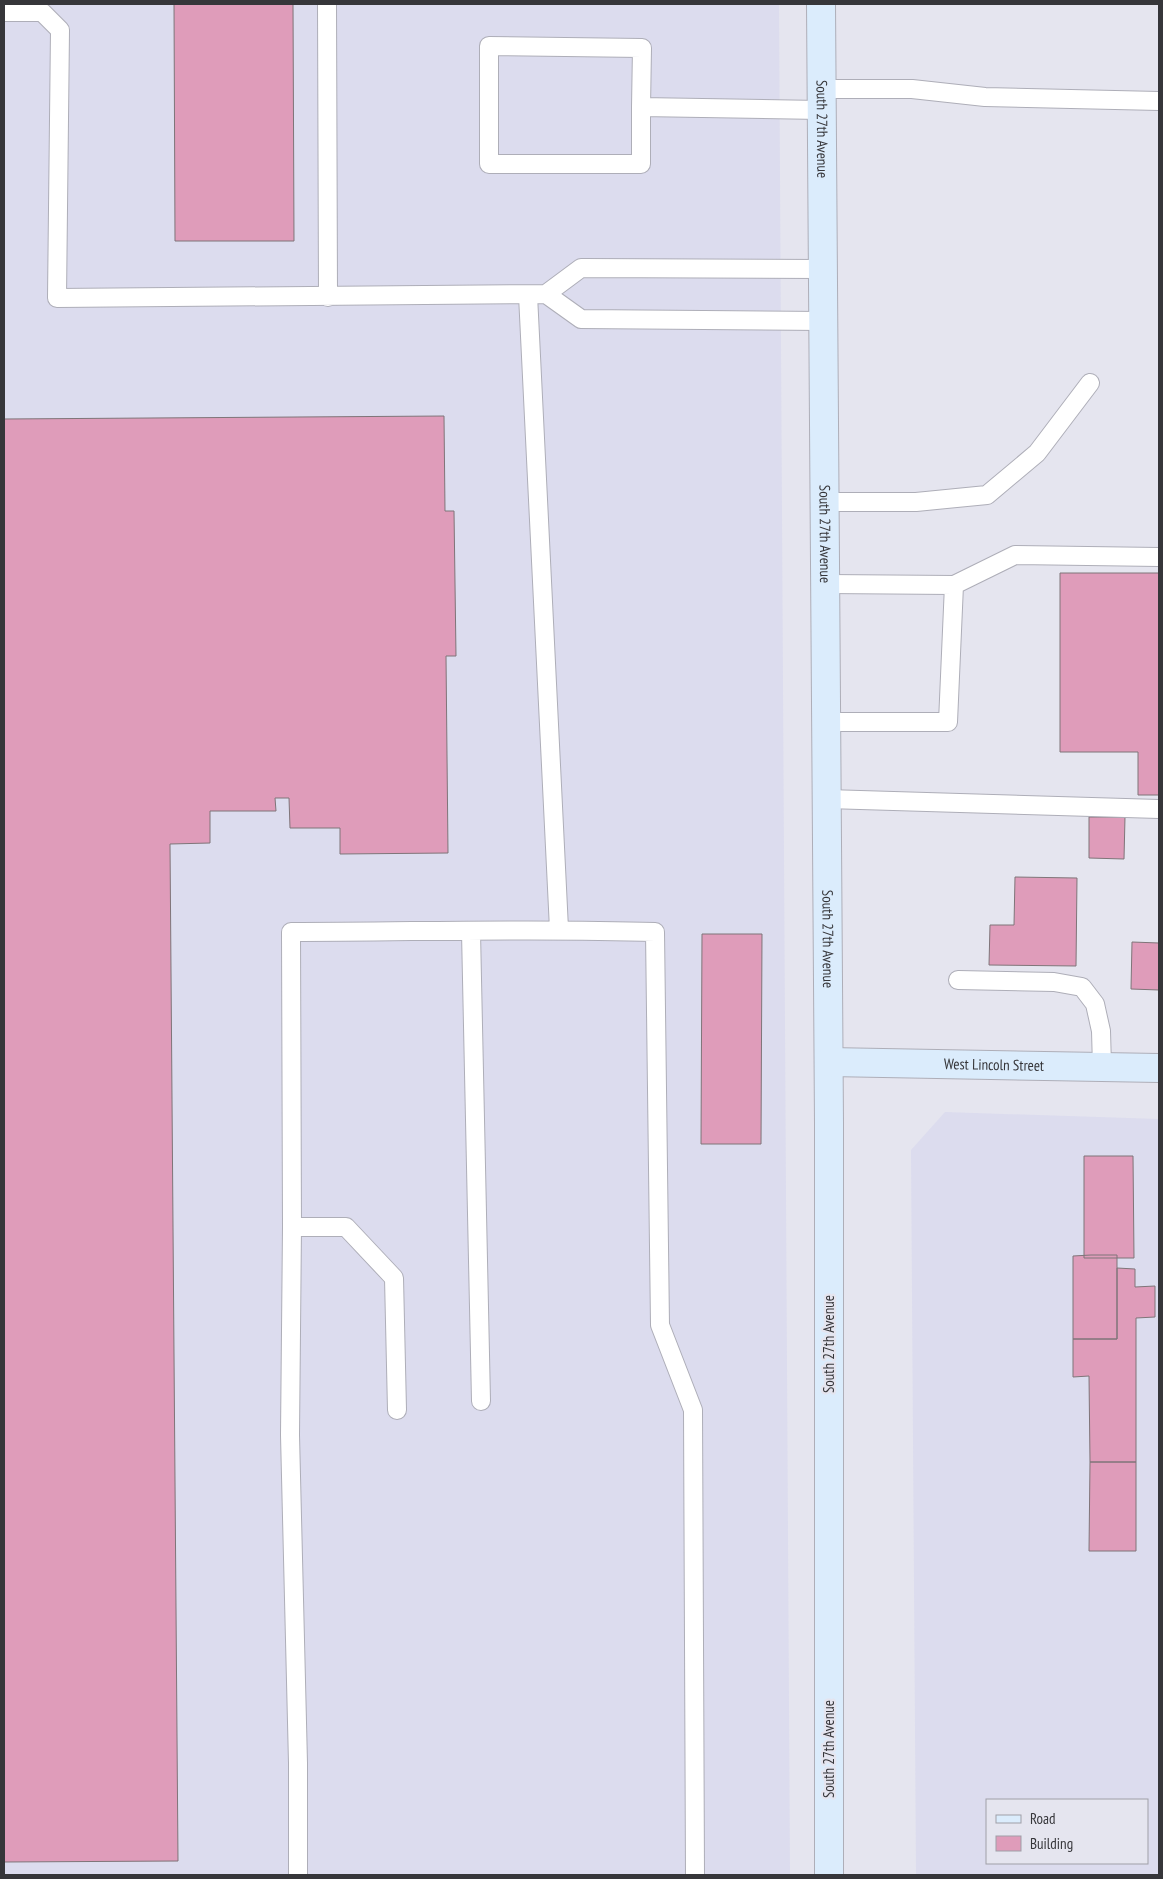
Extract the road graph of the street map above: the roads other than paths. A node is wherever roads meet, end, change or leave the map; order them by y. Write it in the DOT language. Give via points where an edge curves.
graph roads {
  1 [pos="326,4"];
  2 [pos="821,4"];
  3 [pos="4,12"];
  4 [pos="821,99"];
  5 [pos="1159,101"];
  6 [pos="642,108"];
  7 [pos="822,269"];
  8 [pos="546,294"];
  9 [pos="528,295"];
  10 [pos="328,297"];
  11 [pos="823,321"];
  12 [pos="1090,382"];
  13 [pos="825,502"];
  14 [pos="1159,557"];
  15 [pos="826,584"];
  16 [pos="954,585"];
  17 [pos="827,722"];
  18 [pos="827,799"];
  19 [pos="1159,809"];
  20 [pos="559,929"];
  21 [pos="471,932"];
  22 [pos="958,980"];
  23 [pos="829,1062"];
  24 [pos="1102,1066"];
  25 [pos="1159,1068"];
  26 [pos="292,1227"];
  27 [pos="480,1402"];
  28 [pos="397,1410"];
  29 [pos="298,1875"];
  30 [pos="695,1875"];
  31 [pos="829,1875"];
  1 -- 10 [label="lane"];
  2 -- 4 [label="main road, South 27th Avenue"];
  3 -- 10 [label="lane" via="42,12 60,30 58,298"];
  4 -- 5 [label="lane" via="912,89 985,97"];
  4 -- 6 [label="lane"];
  4 -- 7 [label="main road, South 27th Avenue"];
  6 -- 6 [label="lane" via="640,164 489,164 489,46 642,48"];
  7 -- 8 [label="lane" via="581,268"];
  7 -- 11 [label="main road, South 27th Avenue"];
  8 -- 9 [label="lane"];
  8 -- 11 [label="lane" via="581,319"];
  9 -- 10 [label="lane"];
  9 -- 20 [label="lane"];
  11 -- 13 [label="main road, South 27th Avenue"];
  12 -- 13 [label="lane" via="1037,453 987,495 916,502"];
  13 -- 15 [label="main road, South 27th Avenue"];
  14 -- 16 [label="lane" via="1015,555"];
  15 -- 16 [label="lane"];
  15 -- 17 [label="main road, South 27th Avenue"];
  16 -- 17 [label="lane" via="948,722"];
  17 -- 18 [label="main road, South 27th Avenue"];
  18 -- 19 [label="lane"];
  18 -- 23 [label="main road, South 27th Avenue"];
  20 -- 21 [label="lane"];
  20 -- 30 [label="lane" via="655,932 660,1325 693,1410"];
  21 -- 26 [label="lane" via="291,932"];
  21 -- 27 [label="lane"];
  22 -- 24 [label="lane" via="1054,982 1082,987 1095,1004 1101,1031"];
  23 -- 24 [label="main road, West Lincoln Street"];
  23 -- 31 [label="main road, South 27th Avenue"];
  24 -- 25 [label="main road, West Lincoln Street"];
  26 -- 28 [label="lane" via="346,1227 394,1278"];
  26 -- 29 [label="lane" via="290,1435"];
}
